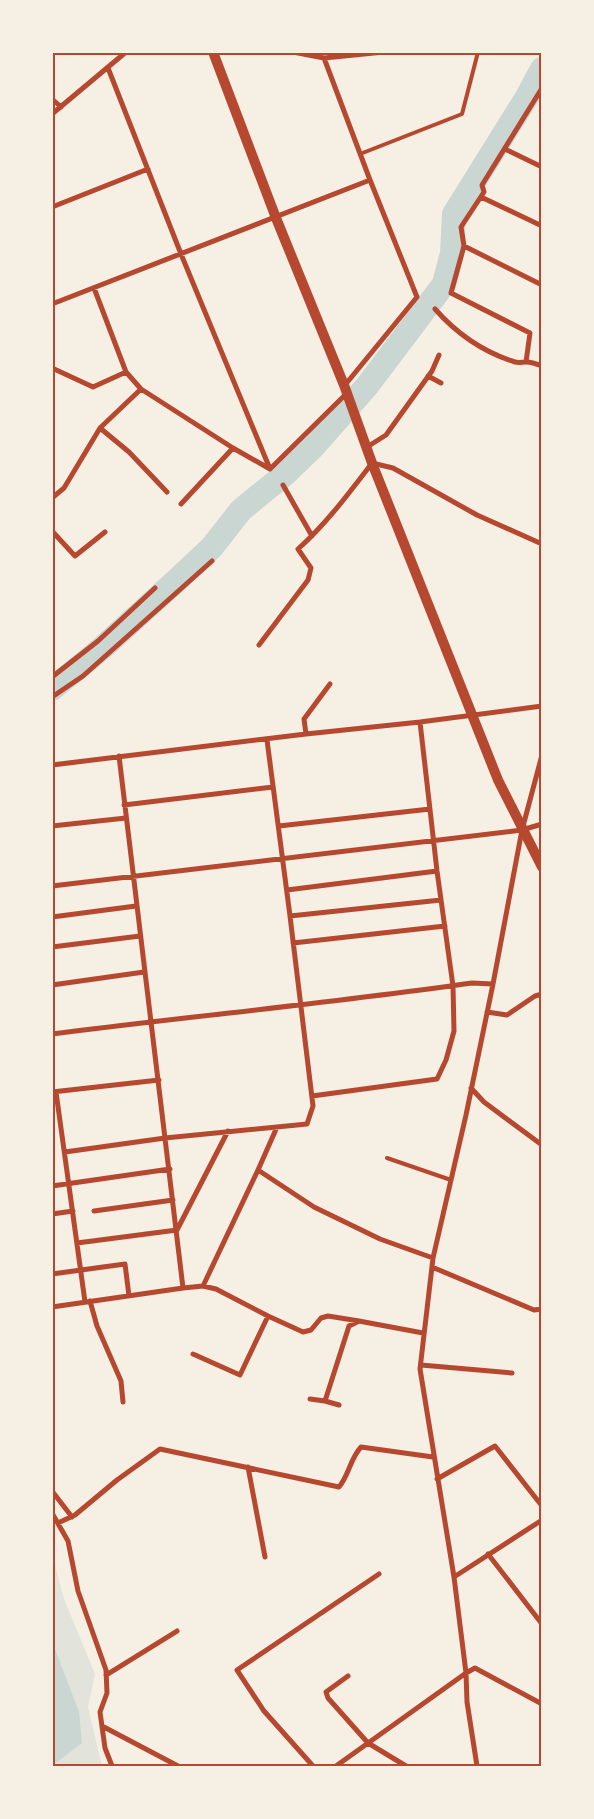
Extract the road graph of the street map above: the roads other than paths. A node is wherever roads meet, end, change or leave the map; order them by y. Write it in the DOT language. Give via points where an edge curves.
graph roads {
  1 [pos="126,52"];
  2 [pos="213,52"];
  3 [pos="294,52"];
  4 [pos="384,52"];
  5 [pos="478,52"];
  6 [pos="324,58"];
  7 [pos="108,68"];
  8 [pos="542,88"];
  9 [pos="540,95"];
  10 [pos="52,98"];
  11 [pos="62,107"];
  12 [pos="52,114"];
  13 [pos="505,148"];
  14 [pos="360,154"];
  15 [pos="542,167"];
  16 [pos="148,169"];
  17 [pos="370,180"];
  18 [pos="481,197"];
  19 [pos="52,207"];
  20 [pos="276,218"];
  21 [pos="542,226"];
  22 [pos="464,246"];
  23 [pos="181,254"];
  24 [pos="542,285"];
  25 [pos="94,288"];
  26 [pos="52,304"];
  27 [pos="435,309"];
  28 [pos="439,355"];
  29 [pos="526,362"];
  30 [pos="542,366"];
  31 [pos="52,368"];
  32 [pos="126,372"];
  33 [pos="428,376"];
  34 [pos="441,383"];
  35 [pos="141,389"];
  36 [pos="346,391"];
  37 [pos="100,428"];
  38 [pos="367,447"];
  39 [pos="233,448"];
  40 [pos="372,464"];
  41 [pos="270,469"];
  42 [pos="283,485"];
  43 [pos="167,492"];
  44 [pos="52,498"];
  45 [pos="181,504"];
  46 [pos="52,531"];
  47 [pos="105,532"];
  48 [pos="312,536"];
  49 [pos="542,544"];
  50 [pos="212,561"];
  51 [pos="155,588"];
  52 [pos="259,645"];
  53 [pos="52,677"];
  54 [pos="330,684"];
  55 [pos="52,697"];
  56 [pos="542,706"];
  57 [pos="472,716"];
  58 [pos="420,722"];
  59 [pos="306,734"];
  60 [pos="267,740"];
  61 [pos="542,755"];
  62 [pos="118,756"];
  63 [pos="52,764"];
  64 [pos="273,787"];
  65 [pos="124,805"];
  66 [pos="430,809"];
  67 [pos="126,818"];
  68 [pos="542,824"];
  69 [pos="52,826"];
  70 [pos="279,826"];
  71 [pos="522,830"];
  72 [pos="434,840"];
  73 [pos="282,858"];
  74 [pos="542,867"];
  75 [pos="437,871"];
  76 [pos="132,875"];
  77 [pos="52,886"];
  78 [pos="287,890"];
  79 [pos="441,900"];
  80 [pos="136,906"];
  81 [pos="52,916"];
  82 [pos="290,916"];
  83 [pos="445,926"];
  84 [pos="140,936"];
  85 [pos="293,943"];
  86 [pos="52,947"];
  87 [pos="144,972"];
  88 [pos="493,984"];
  89 [pos="52,985"];
  90 [pos="453,986"];
  91 [pos="542,994"];
  92 [pos="301,1006"];
  93 [pos="488,1012"];
  94 [pos="150,1021"];
  95 [pos="52,1034"];
  96 [pos="159,1080"];
  97 [pos="471,1088"];
  98 [pos="54,1092"];
  99 [pos="312,1096"];
  100 [pos="277,1127"];
  101 [pos="228,1132"];
  102 [pos="165,1138"];
  103 [pos="542,1145"];
  104 [pos="65,1152"];
  105 [pos="387,1158"];
  106 [pos="170,1169"];
  107 [pos="258,1170"];
  108 [pos="450,1180"];
  109 [pos="69,1183"];
  110 [pos="52,1186"];
  111 [pos="173,1200"];
  112 [pos="94,1210"];
  113 [pos="73,1211"];
  114 [pos="52,1214"];
  115 [pos="177,1230"];
  116 [pos="77,1243"];
  117 [pos="433,1258"];
  118 [pos="432,1266"];
  119 [pos="80,1270"];
  120 [pos="52,1274"];
  121 [pos="203,1286"];
  122 [pos="183,1288"];
  123 [pos="129,1296"];
  124 [pos="88,1302"];
  125 [pos="52,1307"];
  126 [pos="542,1310"];
  127 [pos="268,1316"];
  128 [pos="359,1321"];
  129 [pos="423,1333"];
  130 [pos="193,1354"];
  131 [pos="421,1364"];
  132 [pos="512,1373"];
  133 [pos="310,1399"];
  134 [pos="325,1401"];
  135 [pos="123,1402"];
  136 [pos="339,1405"];
  137 [pos="433,1457"];
  138 [pos="248,1467"];
  139 [pos="437,1479"];
  140 [pos="52,1491"];
  141 [pos="542,1506"];
  142 [pos="52,1513"];
  143 [pos="72,1517"];
  144 [pos="542,1520"];
  145 [pos="58,1523"];
  146 [pos="488,1554"];
  147 [pos="265,1557"];
  148 [pos="379,1574"];
  149 [pos="454,1577"];
  150 [pos="542,1624"];
  151 [pos="177,1631"];
  152 [pos="466,1673"];
  153 [pos="106,1675"];
  154 [pos="348,1676"];
  155 [pos="542,1704"];
  156 [pos="102,1726"];
  157 [pos="368,1743"];
  158 [pos="112,1766"];
  159 [pos="178,1766"];
  160 [pos="313,1766"];
  161 [pos="336,1766"];
  162 [pos="406,1766"];
  163 [pos="477,1766"];
  1 -- 7 [label="street"];
  2 -- 20 [label="main road"];
  3 -- 6 [label="street"];
  4 -- 6 [label="street"];
  5 -- 14 [label="lane" via="462,114"];
  6 -- 14 [label="street"];
  7 -- 11 [label="street"];
  7 -- 16 [label="street"];
  8 -- 9 [label="street"];
  9 -- 13 [label="street"];
  10 -- 11 [label="street"];
  11 -- 12 [label="street"];
  13 -- 15 [label="street"];
  13 -- 18 [label="street" via="482,185 484,192"];
  14 -- 17 [label="street"];
  16 -- 19 [label="street"];
  16 -- 23 [label="street"];
  17 -- 20 [label="street"];
  17 -- 36 [label="street" via="417,297"];
  18 -- 21 [label="street"];
  18 -- 22 [label="street" via="461,227"];
  20 -- 23 [label="street"];
  20 -- 36 [label="main road"];
  22 -- 24 [label="street"];
  22 -- 29 [label="street" via="451,294 530,333"];
  23 -- 25 [label="street"];
  23 -- 41 [label="street"];
  25 -- 26 [label="street"];
  25 -- 32 [label="street"];
  27 -- 29 [label="street" via="468,340 485,351 517,363"];
  28 -- 33 [label="street"];
  29 -- 30 [label="street"];
  31 -- 32 [label="street" via="93,387"];
  32 -- 35 [label="street"];
  33 -- 34 [label="street"];
  33 -- 38 [label="street" via="386,435"];
  35 -- 37 [label="street"];
  35 -- 39 [label="street"];
  36 -- 38 [label="main road"];
  36 -- 41 [label="street"];
  37 -- 43 [label="street" via="129,452"];
  37 -- 44 [label="street" via="64,488"];
  38 -- 40 [label="main road"];
  39 -- 41 [label="street"];
  39 -- 45 [label="street"];
  40 -- 48 [label="street"];
  40 -- 49 [label="street" via="393,468 477,515"];
  40 -- 57 [label="main road"];
  42 -- 48 [label="street"];
  46 -- 47 [label="street" via="75,556"];
  48 -- 52 [label="street" via="298,549 310,568 308,580"];
  50 -- 55 [label="street" via="82,676"];
  51 -- 53 [label="street"];
  54 -- 59 [label="street" via="304,719"];
  56 -- 57 [label="street"];
  57 -- 58 [label="street"];
  57 -- 71 [label="main road"];
  58 -- 59 [label="street"];
  58 -- 66 [label="street"];
  59 -- 60 [label="street"];
  60 -- 62 [label="street"];
  60 -- 64 [label="street"];
  61 -- 71 [label="street"];
  62 -- 63 [label="street"];
  62 -- 65 [label="street"];
  64 -- 65 [label="street"];
  64 -- 70 [label="street"];
  65 -- 67 [label="street"];
  66 -- 70 [label="street"];
  66 -- 72 [label="street"];
  67 -- 69 [label="street"];
  67 -- 76 [label="street"];
  68 -- 71 [label="street"];
  70 -- 73 [label="street"];
  71 -- 72 [label="street"];
  71 -- 74 [label="main road"];
  71 -- 88 [label="street"];
  72 -- 73 [label="street"];
  72 -- 75 [label="street"];
  73 -- 76 [label="street"];
  73 -- 78 [label="street"];
  75 -- 78 [label="street"];
  75 -- 79 [label="street"];
  76 -- 77 [label="street"];
  76 -- 80 [label="street"];
  78 -- 82 [label="street"];
  79 -- 82 [label="street"];
  79 -- 83 [label="street"];
  80 -- 81 [label="street"];
  80 -- 84 [label="street"];
  82 -- 85 [label="street"];
  83 -- 85 [label="street"];
  83 -- 90 [label="street"];
  84 -- 86 [label="street"];
  84 -- 87 [label="street"];
  85 -- 92 [label="street"];
  87 -- 89 [label="street"];
  87 -- 94 [label="street"];
  88 -- 90 [label="street"];
  88 -- 93 [label="street"];
  90 -- 92 [label="street"];
  90 -- 99 [label="street" via="454,1031 437,1079"];
  91 -- 93 [label="street" via="507,1015"];
  92 -- 94 [label="street"];
  92 -- 99 [label="street"];
  93 -- 97 [label="street"];
  94 -- 95 [label="street"];
  94 -- 96 [label="street"];
  96 -- 98 [label="street"];
  96 -- 102 [label="street"];
  97 -- 103 [label="street" via="484,1102"];
  97 -- 108 [label="street"];
  98 -- 104 [label="street"];
  99 -- 100 [label="street" via="313,1106 307,1124"];
  100 -- 101 [label="street"];
  100 -- 107 [label="street"];
  101 -- 102 [label="street"];
  101 -- 115 [label="street"];
  102 -- 104 [label="street"];
  102 -- 106 [label="street"];
  104 -- 109 [label="street"];
  105 -- 108 [label="lane"];
  106 -- 109 [label="street"];
  106 -- 111 [label="street"];
  107 -- 117 [label="street" via="314,1207 380,1239"];
  107 -- 121 [label="street"];
  108 -- 117 [label="street"];
  109 -- 110 [label="street"];
  109 -- 113 [label="street"];
  111 -- 112 [label="street"];
  111 -- 115 [label="street"];
  113 -- 114 [label="street"];
  113 -- 116 [label="street"];
  115 -- 116 [label="street"];
  115 -- 122 [label="street"];
  116 -- 119 [label="street"];
  117 -- 118 [label="street"];
  118 -- 126 [label="street" via="534,1310"];
  118 -- 129 [label="street"];
  119 -- 120 [label="street"];
  119 -- 123 [label="street" via="125,1264"];
  119 -- 124 [label="street"];
  121 -- 122 [label="street"];
  121 -- 127 [label="street" via="216,1289"];
  122 -- 123 [label="street"];
  123 -- 124 [label="street"];
  124 -- 125 [label="street"];
  124 -- 135 [label="street" via="121,1381"];
  127 -- 128 [label="street" via="303,1332 311,1330 321,1318 328,1316"];
  127 -- 130 [label="street" via="240,1375"];
  128 -- 129 [label="street"];
  128 -- 134 [label="street" via="349,1326"];
  129 -- 131 [label="street"];
  131 -- 132 [label="street"];
  131 -- 137 [label="street"];
  133 -- 134 [label="street"];
  134 -- 136 [label="street"];
  137 -- 138 [label="street" via="361,1447 339,1487"];
  137 -- 139 [label="street"];
  138 -- 143 [label="street" via="160,1448"];
  138 -- 147 [label="street"];
  139 -- 141 [label="street" via="495,1446"];
  139 -- 149 [label="street"];
  140 -- 143 [label="street"];
  142 -- 145 [label="street"];
  143 -- 145 [label="street"];
  144 -- 146 [label="street"];
  145 -- 153 [label="street" via="68,1541 78,1591"];
  146 -- 149 [label="street"];
  146 -- 150 [label="street"];
  148 -- 160 [label="street" via="238,1670 264,1711"];
  149 -- 152 [label="street"];
  151 -- 153 [label="street"];
  152 -- 155 [label="street" via="475,1668"];
  152 -- 157 [label="street"];
  152 -- 163 [label="street"];
  153 -- 156 [label="street" via="106,1693 100,1712"];
  154 -- 157 [label="street" via="326,1692"];
  156 -- 158 [label="street"];
  156 -- 159 [label="street"];
  157 -- 161 [label="street"];
  157 -- 162 [label="street"];
}
